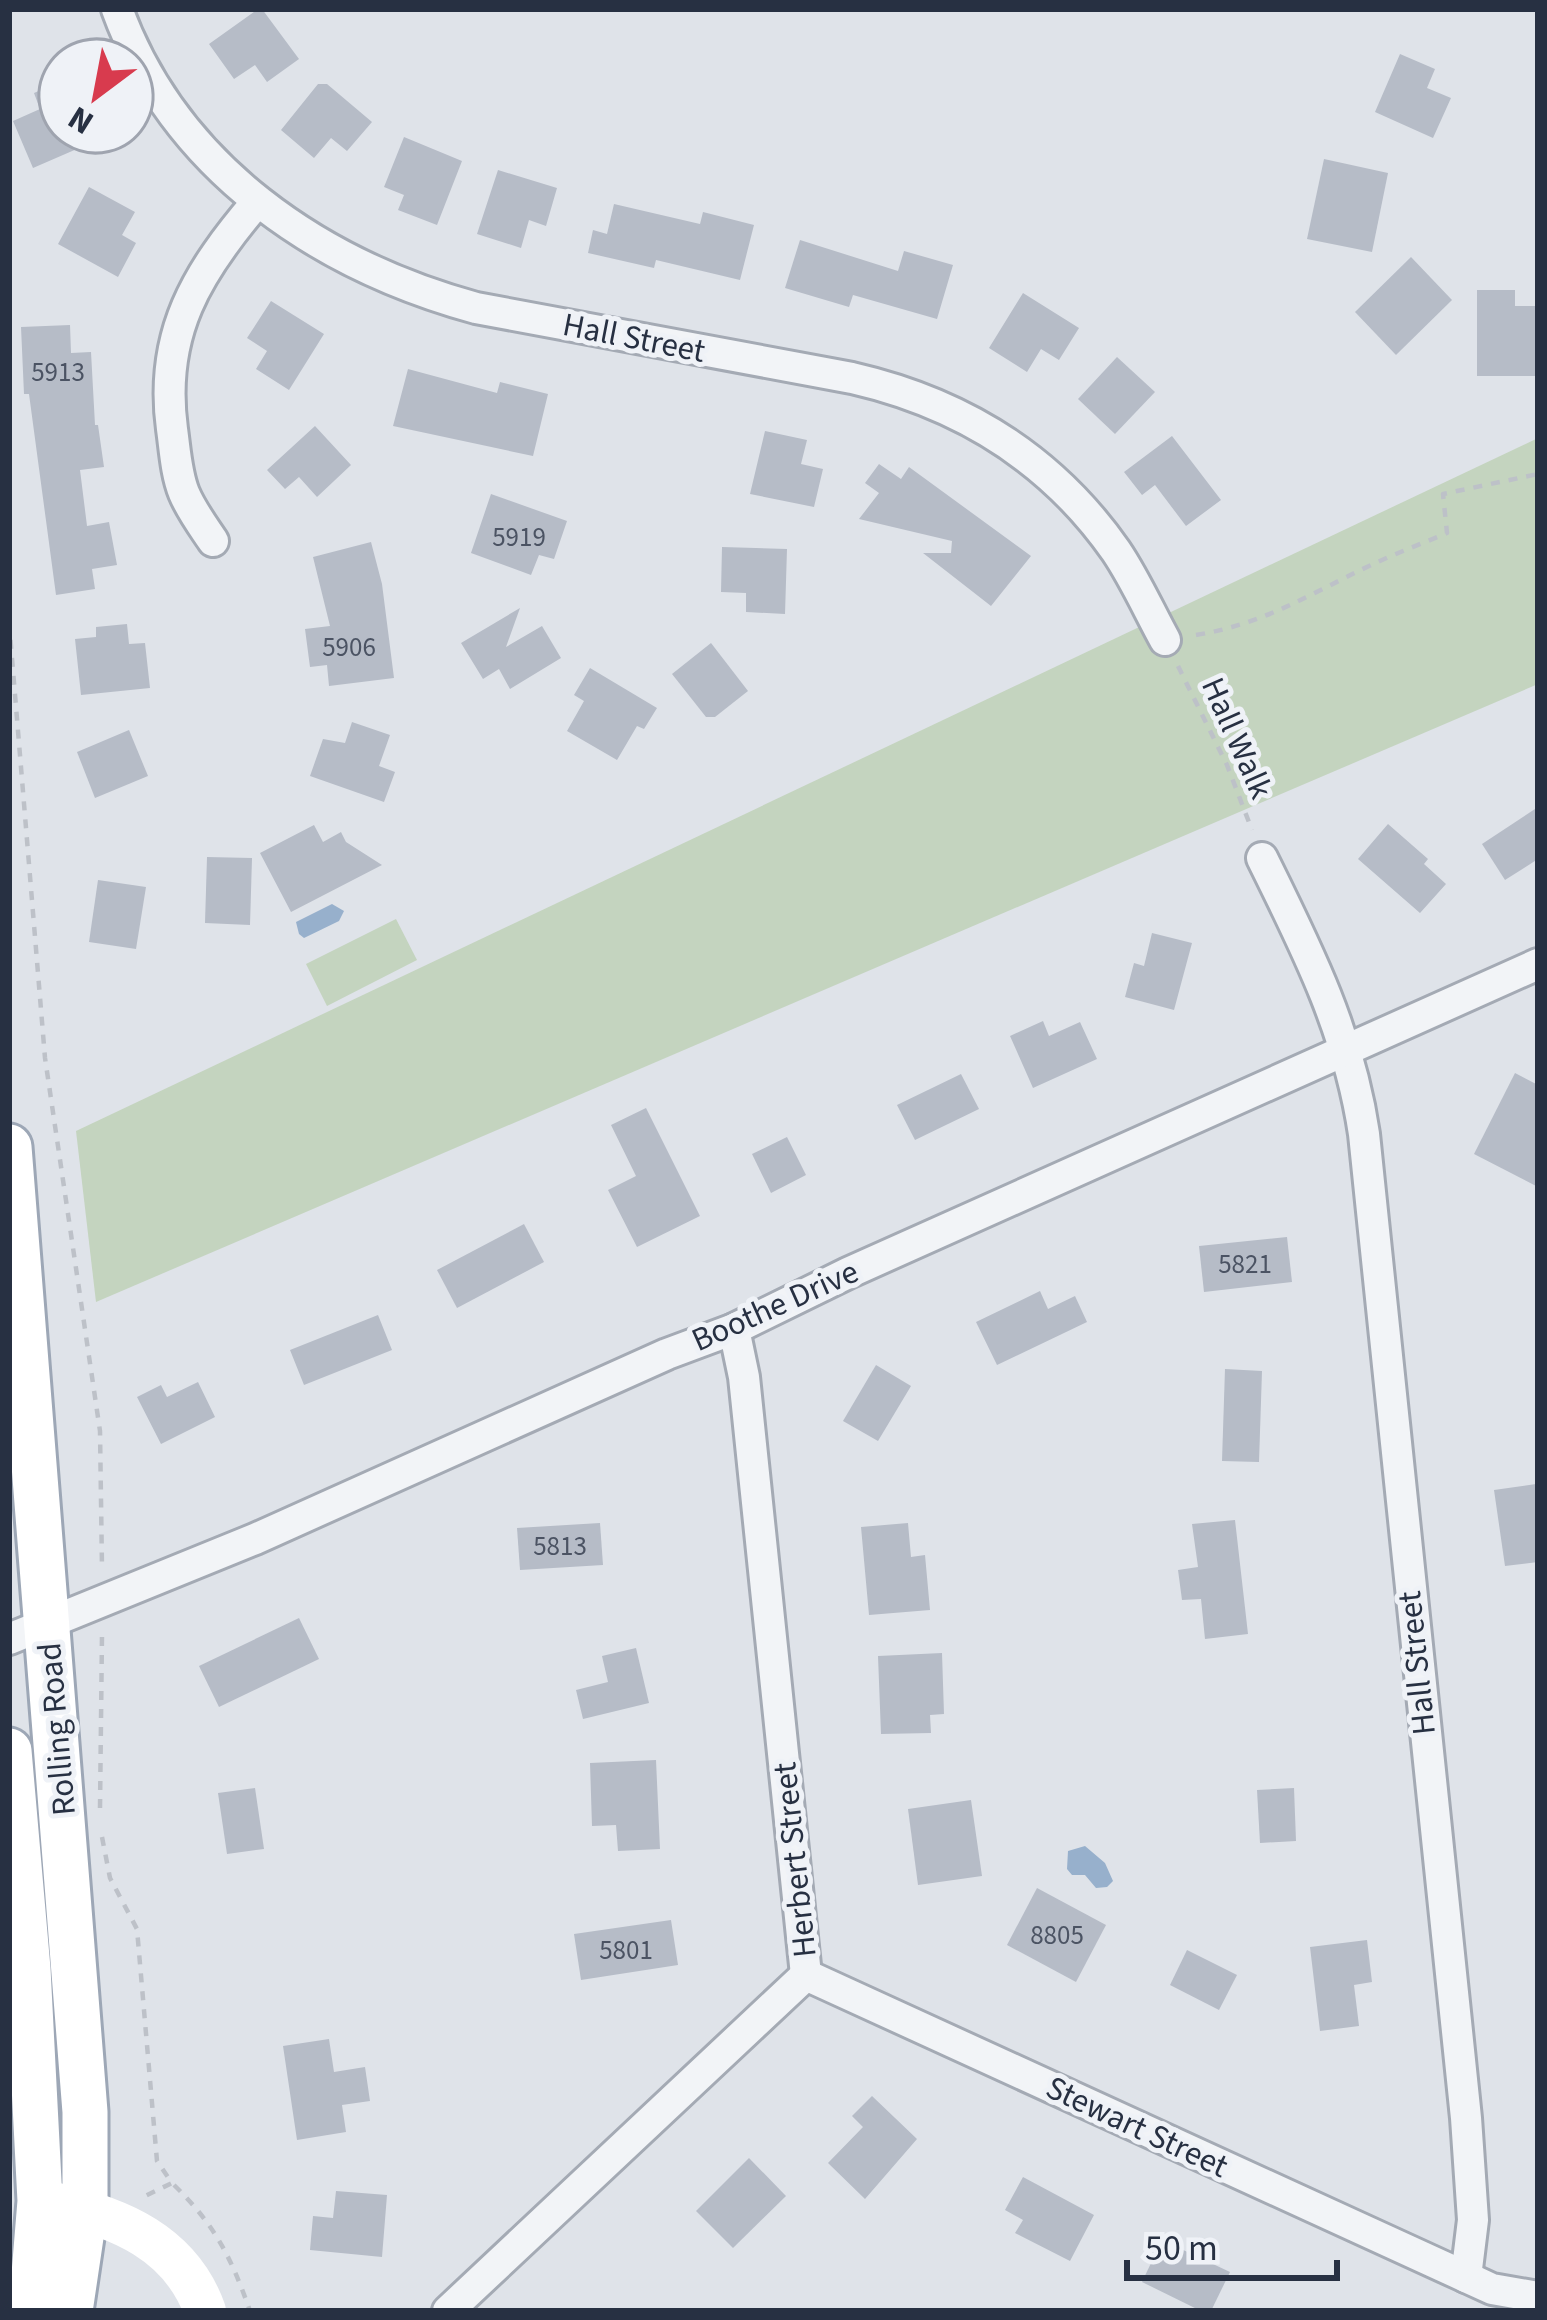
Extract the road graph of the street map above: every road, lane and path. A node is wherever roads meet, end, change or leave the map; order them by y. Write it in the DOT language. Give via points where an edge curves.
graph roads {
  1 [pos="117,9"];
  2 [pos="257,202"];
  3 [pos="1538,473"];
  4 [pos="213,541"];
  5 [pos="9,622"];
  6 [pos="1165,640"];
  7 [pos="1262,858"];
  8 [pos="1538,964"];
  9 [pos="1345,1050"];
  10 [pos="9,1147"];
  11 [pos="734,1329"];
  12 [pos="103,1598"];
  13 [pos="29,1632"];
  14 [pos="9,1751"];
  15 [pos="806,1975"];
  16 [pos="172,2183"];
  17 [pos="40,2200"];
  18 [pos="104,2217"];
  19 [pos="1466,2278"];
  20 [pos="1538,2297"];
  21 [pos="31,2311"];
  22 [pos="70,2311"];
  23 [pos="205,2311"];
  24 [pos="250,2311"];
  25 [pos="448,2311"];
  1 -- 2 [label="street, Hall Street" via="166,102"];
  2 -- 4 [label="street" via="205,270 172,344 177,467"];
  2 -- 6 [label="street, Hall Street" via="332,252 418,292 852,378 957,412 1048,473 1090,517"];
  3 -- 6 [label="path" via="1443,494 1447,533 1282,613"];
  5 -- 12 [label="path" via="45,1058 100,1431"];
  6 -- 7 [label="path, Hall Walk"];
  7 -- 9 [label="street, Hall Street" via="1333,1005"];
  8 -- 9 [label="street, Boothe Drive"];
  9 -- 11 [label="street, Boothe Drive"];
  9 -- 19 [label="street, Hall Street" via="1364,1134 1466,2118 1473,2220"];
  10 -- 13 [label="main road, Rolling Road"];
  11 -- 12 [label="street, Boothe Drive"];
  11 -- 15 [label="street, Herbert Street"];
  12 -- 13 [label="street, Boothe Drive"];
  12 -- 16 [label="path" via="100,1827 110,1878 137,1929 157,2161"];
  13 -- 18 [label="main road, Rolling Road"];
  14 -- 17 [label="main road, Rolling Road"];
  15 -- 19 [label="street, Stewart Street"];
  15 -- 25 [label="street, Herbert Street"];
  16 -- 18 [label="path" via="147,2198 139,2191"];
  16 -- 24 [label="path" via="230,2253"];
  17 -- 18 [label="street"];
  17 -- 21 [label="main road, Rolling Road"];
  18 -- 22 [label="main road, Rolling Road"];
  18 -- 23 [label="street" via="178,2261"];
  19 -- 20 [label="street, Stewart Street"];
}
